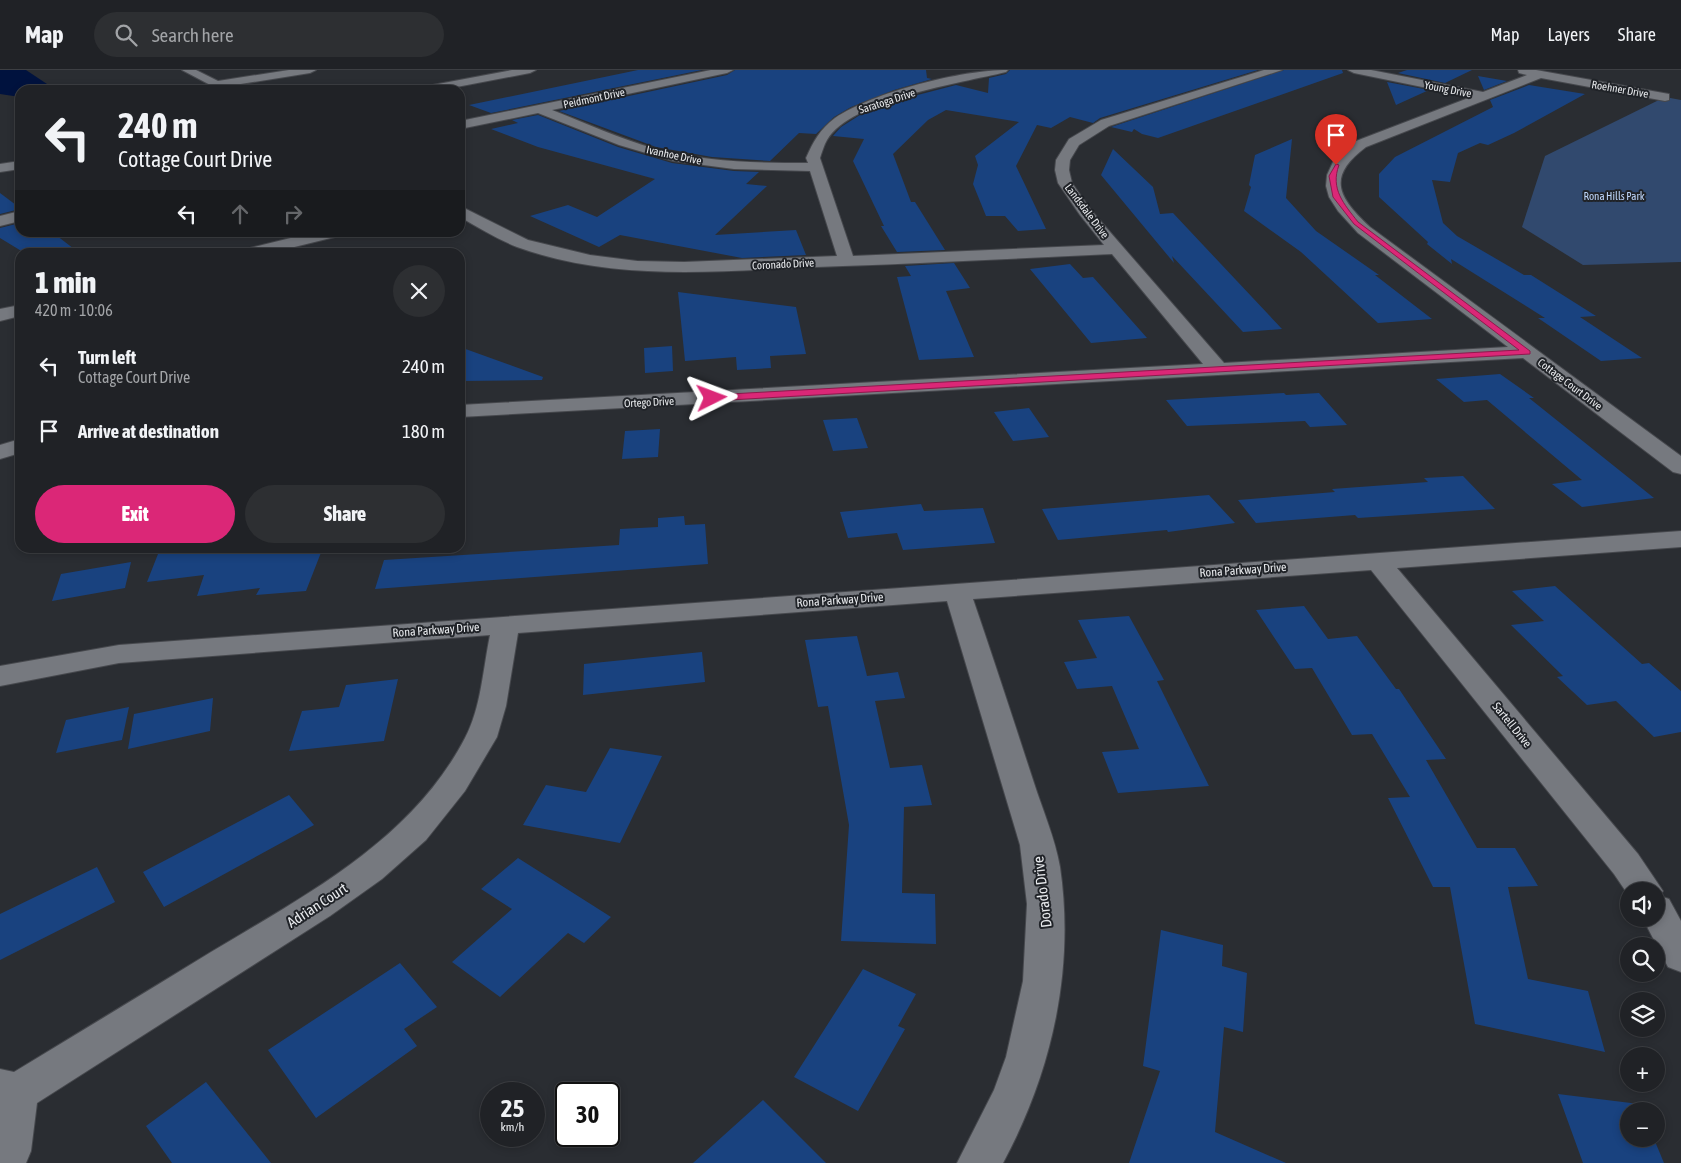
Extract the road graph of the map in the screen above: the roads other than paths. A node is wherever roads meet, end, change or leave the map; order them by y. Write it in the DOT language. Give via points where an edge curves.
graph roads {
  1 [pos="188,70"];
  2 [pos="310,70"];
  3 [pos="530,70"];
  4 [pos="727,70"];
  5 [pos="1002,70"];
  6 [pos="1276,70"];
  7 [pos="1354,70"];
  8 [pos="1517,70"];
  9 [pos="1540,74"];
  10 [pos="449,85"];
  11 [pos="1483,96"];
  12 [pos="1664,97"];
  13 [pos="539,109"];
  14 [pos="465,124"];
  15 [pos="15,166"];
  16 [pos="815,167"];
  17 [pos="0,168"];
  18 [pos="465,214"];
  19 [pos="15,217"];
  20 [pos="0,221"];
  21 [pos="317,237"];
  22 [pos="272,248"];
  23 [pos="1116,249"];
  24 [pos="847,261"];
  25 [pos="15,311"];
  26 [pos="0,315"];
  27 [pos="1527,352"];
  28 [pos="1219,370"];
  29 [pos="465,411"];
  30 [pos="15,448"];
  31 [pos="0,452"];
  32 [pos="1681,467"];
  33 [pos="1681,539"];
  34 [pos="1378,560"];
  35 [pos="957,591"];
  36 [pos="506,625"];
  37 [pos="0,676"];
  38 [pos="1639,882"];
  39 [pos="1665,926"];
  40 [pos="1681,956"];
  41 [pos="9,1090"];
  42 [pos="0,1157"];
  43 [pos="979,1163"];
  1 -- 2 [label="street" via="216,85"];
  3 -- 10 [label="street"];
  4 -- 13 [label="street, Peidmont Drive"];
  5 -- 16 [label="street, Saratoga Drive" via="892,97 846,116 818,140 813,158"];
  6 -- 23 [label="street, Landsdale Drive" via="1116,118 1074,142 1062,160 1065,183"];
  7 -- 11 [label="street, Young Drive"];
  8 -- 9 [label="street, Roehner Drive"];
  9 -- 11 [label="street, Cottage Court Drive"];
  9 -- 12 [label="street, Roehner Drive"];
  11 -- 27 [label="street, Cottage Court Drive" via="1362,144 1336,165 1332,186 1343,208 1364,230"];
  13 -- 14 [label="street, Peidmont Drive"];
  13 -- 16 [label="street, Ivanhoe Drive" via="669,156 738,165"];
  15 -- 17 [label="street"];
  16 -- 24 [label="street, Saratoga Drive"];
  18 -- 24 [label="street, Coronado Drive" via="529,245 603,262 688,267"];
  19 -- 20 [label="street"];
  21 -- 22 [label="street"];
  23 -- 24 [label="street, Coronado Drive"];
  23 -- 28 [label="street, Landsdale Drive"];
  25 -- 26 [label="street"];
  27 -- 28 [label="street, Ortego Drive"];
  27 -- 32 [label="street, Cottage Court Drive"];
  28 -- 29 [label="street, Ortego Drive"];
  30 -- 31 [label="street"];
  33 -- 34 [label="street, Rona Parkway Drive"];
  34 -- 35 [label="street, Rona Parkway Drive"];
  34 -- 38 [label="street, Sartell Drive"];
  35 -- 36 [label="street, Rona Parkway Drive"];
  35 -- 43 [label="street, Dorado Drive" via="1042,864 1048,929 1041,998 1028,1052 1007,1109"];
  36 -- 37 [label="street, Rona Parkway Drive" via="119,654"];
  36 -- 41 [label="street, Adrian Court" via="491,706 481,737 454,783 414,831 370,869 317,906"];
  39 -- 40 [label="street"];
  41 -- 42 [label="street, Adrian Court" via="9,1151"];
}
